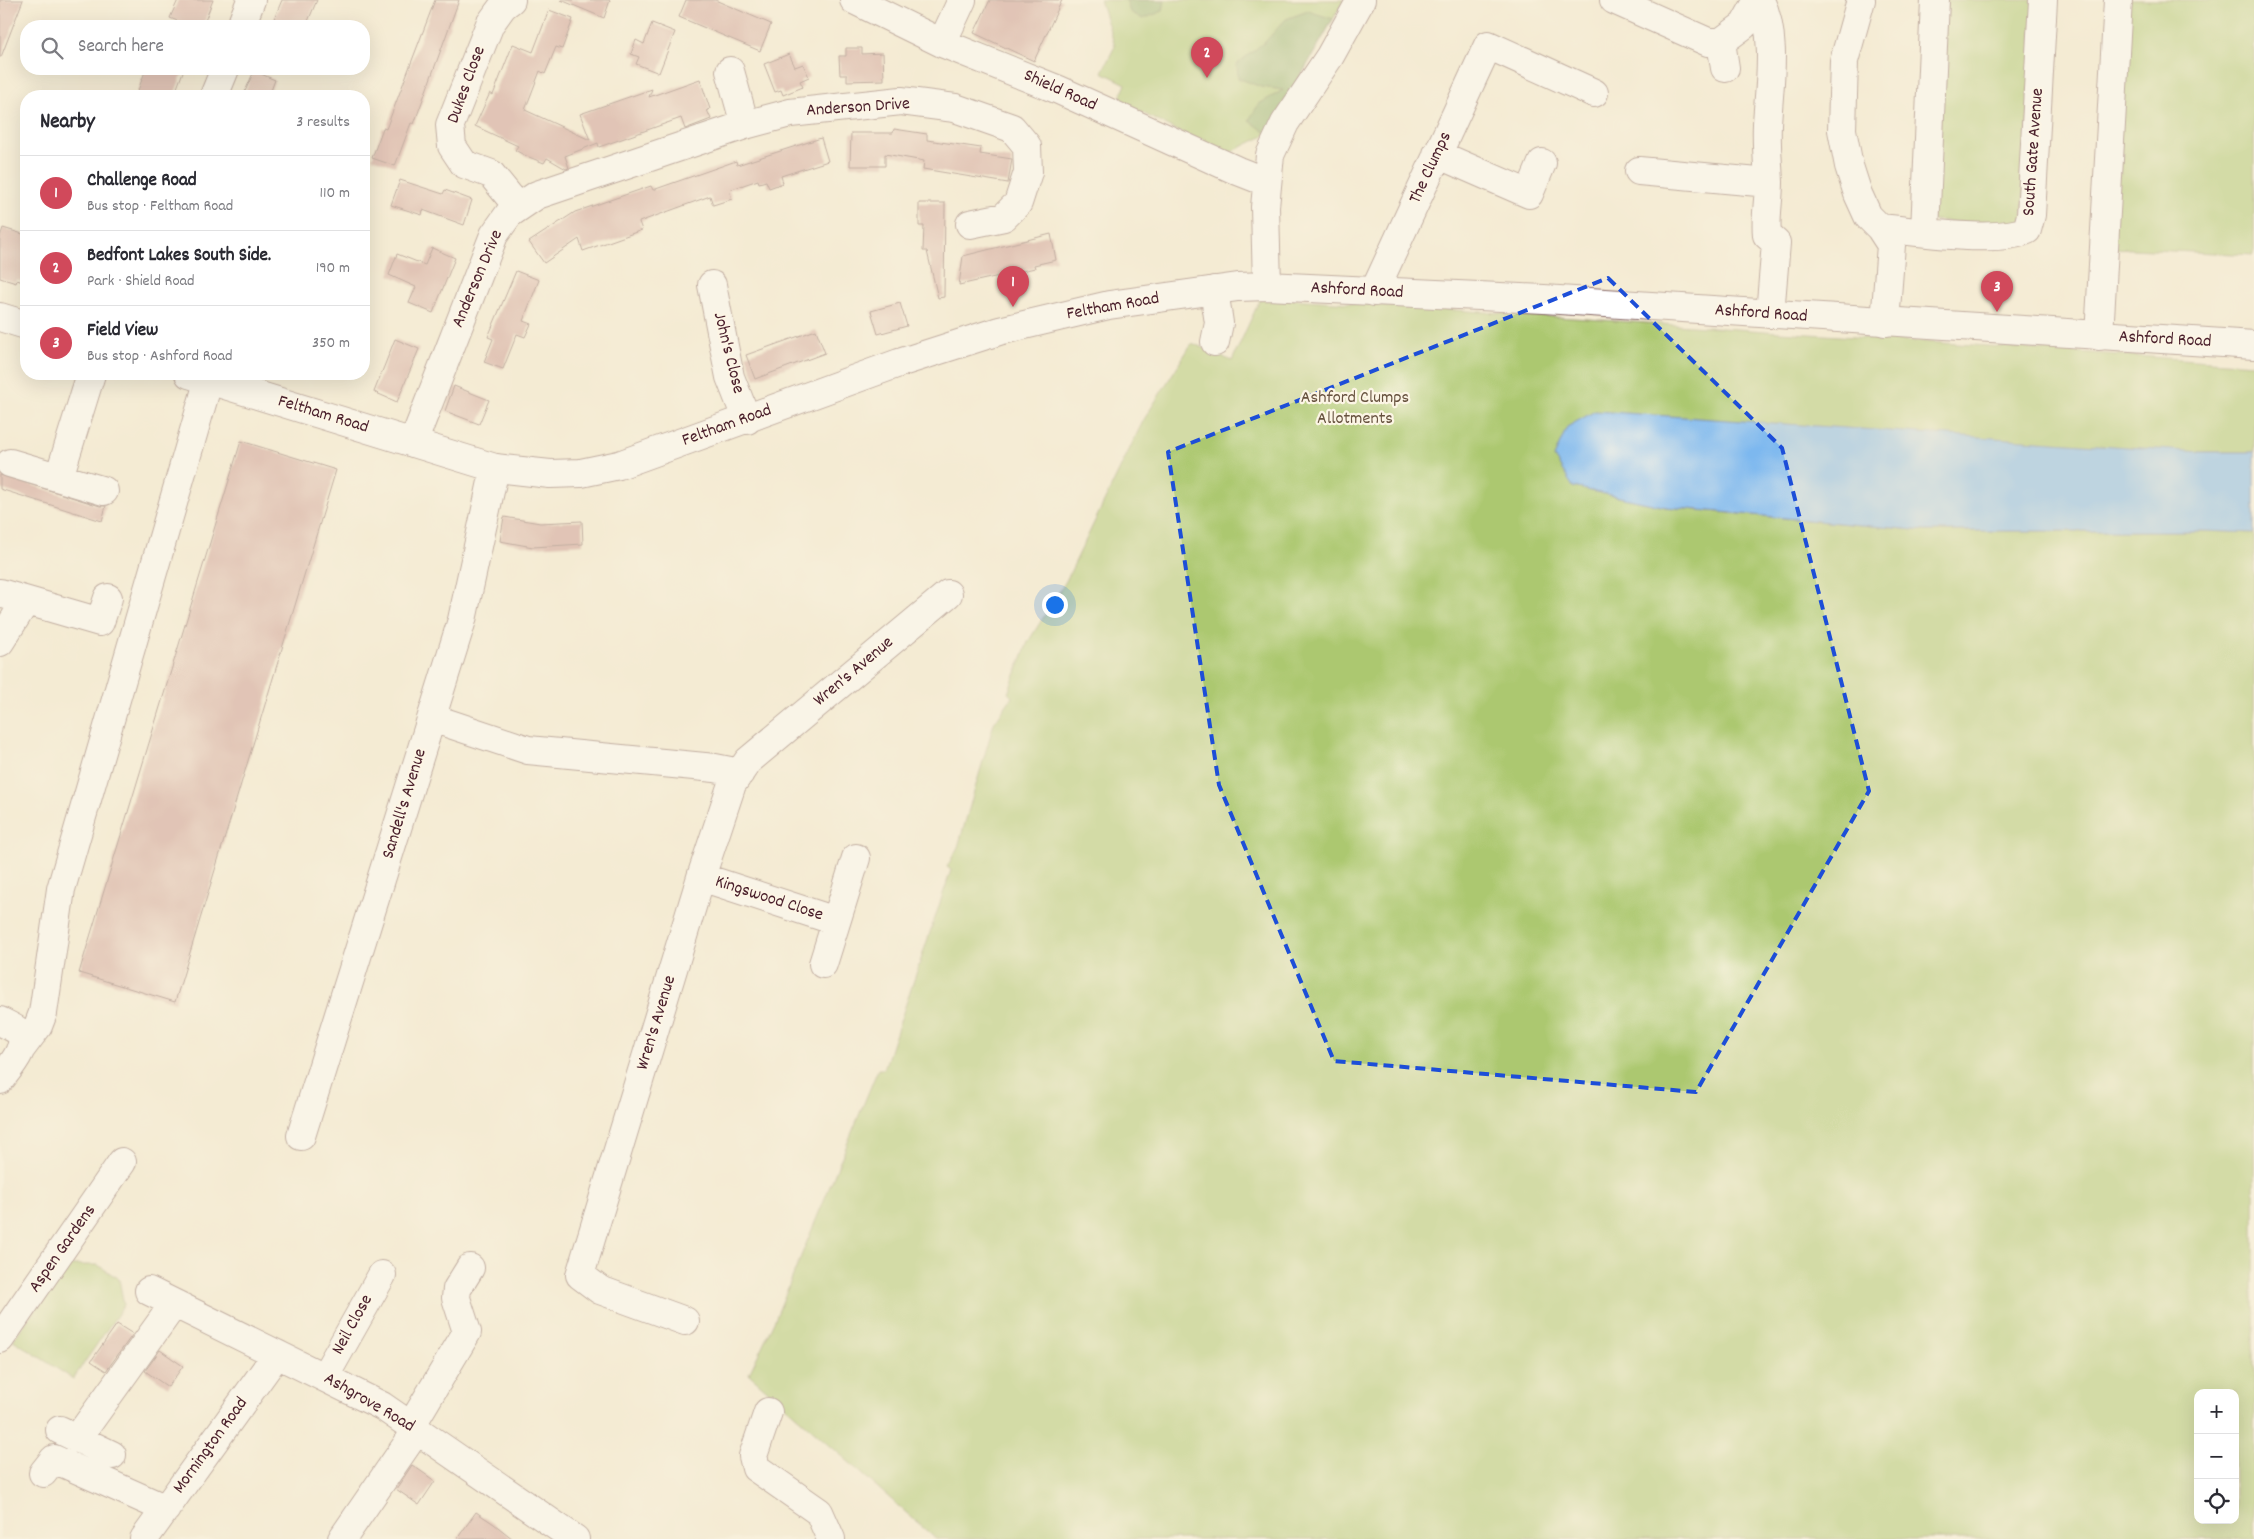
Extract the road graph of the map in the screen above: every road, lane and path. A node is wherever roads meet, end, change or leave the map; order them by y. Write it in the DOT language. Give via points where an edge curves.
graph roads {
  1 [pos="251,0"];
  2 [pos="511,0"];
  3 [pos="854,0"];
  4 [pos="962,0"];
  5 [pos="1361,0"];
  6 [pos="1614,0"];
  7 [pos="1759,0"];
  8 [pos="1861,0"];
  9 [pos="1935,0"];
  10 [pos="2043,0"];
  11 [pos="2118,0"];
  12 [pos="243,20"];
  13 [pos="942,43"];
  14 [pos="730,71"];
  15 [pos="223,75"];
  16 [pos="216,90"];
  17 [pos="1594,93"];
  18 [pos="746,125"];
  19 [pos="1437,154"];
  20 [pos="1542,163"];
  21 [pos="1639,171"];
  22 [pos="1266,182"];
  23 [pos="1769,183"];
  24 [pos="518,207"];
  25 [pos="970,224"];
  26 [pos="1880,228"];
  27 [pos="1924,231"];
  28 [pos="712,285"];
  29 [pos="1267,286"];
  30 [pos="1214,290"];
  31 [pos="1374,292"];
  32 [pos="1770,314"];
  33 [pos="0,317"];
  34 [pos="1885,322"];
  35 [pos="20,323"];
  36 [pos="2099,336"];
  37 [pos="1215,342"];
  38 [pos="2254,346"];
  39 [pos="89,380"];
  40 [pos="198,380"];
  41 [pos="209,380"];
  42 [pos="747,420"];
  43 [pos="413,443"];
  44 [pos="10,463"];
  45 [pos="495,468"];
  46 [pos="59,478"];
  47 [pos="104,491"];
  48 [pos="0,594"];
  49 [pos="948,594"];
  50 [pos="108,598"];
  51 [pos="26,601"];
  52 [pos="0,642"];
  53 [pos="432,718"];
  54 [pos="740,772"];
  55 [pos="856,858"];
  56 [pos="701,878"];
  57 [pos="836,921"];
  58 [pos="823,964"];
  59 [pos="11,1033"];
  60 [pos="0,1080"];
  61 [pos="301,1136"];
  62 [pos="122,1162"];
  63 [pos="470,1268"];
  64 [pos="383,1274"];
  65 [pos="149,1291"];
  66 [pos="174,1304"];
  67 [pos="685,1321"];
  68 [pos="1,1336"];
  69 [pos="277,1354"];
  70 [pos="325,1376"];
  71 [pos="768,1412"];
  72 [pos="414,1428"];
  73 [pos="112,1455"];
  74 [pos="43,1473"];
  75 [pos="166,1509"];
  76 [pos="144,1539"];
  77 [pos="342,1539"];
  78 [pos="575,1539"];
  79 [pos="830,1539"];
  1 -- 12 [label="street"];
  2 -- 24 [label="street, Dukes Close" via="490,24 450,125 452,146 464,164 491,174"];
  3 -- 13 [label="street, Shield Road"];
  4 -- 13 [label="street"];
  5 -- 22 [label="street" via="1330,56 1285,123 1270,155"];
  6 -- 7 [label="street" via="1708,42 1723,55"];
  7 -- 23 [label="street" via="1766,12 1771,55 1766,144"];
  8 -- 26 [label="street" via="1844,62 1842,130 1848,166 1858,194 1868,216"];
  9 -- 27 [label="street"];
  10 -- 27 [label="street, South Gate Avenue" via="2031,215 2027,230 2017,235 1985,237"];
  11 -- 36 [label="street"];
  13 -- 22 [label="street, Shield Road" via="1058,90"];
  14 -- 18 [label="street"];
  15 -- 16 [label="street"];
  17 -- 19 [label="street, The Clumps" via="1488,44"];
  18 -- 24 [label="street, Anderson Drive" via="537,194"];
  18 -- 25 [label="street, Anderson Drive" via="790,113 901,101 955,108 1012,128 1027,146 1028,172 1018,203 1004,216"];
  19 -- 20 [label="street" via="1528,194"];
  19 -- 31 [label="street, The Clumps"];
  21 -- 23 [label="street"];
  22 -- 29 [label="street"];
  23 -- 32 [label="street" via="1767,235 1776,243"];
  24 -- 43 [label="street, Anderson Drive" via="508,214 494,235"];
  26 -- 27 [label="street, South Gate Avenue"];
  26 -- 34 [label="street" via="1890,245"];
  28 -- 42 [label="street, John's Close" via="730,377"];
  29 -- 30 [label="street, Feltham Road"];
  29 -- 31 [label="street, Ashford Road"];
  30 -- 37 [label="street" via="1219,323"];
  30 -- 42 [label="street, Feltham Road" via="1109,304 1000,331 899,363"];
  31 -- 32 [label="street, Ashford Road"];
  32 -- 34 [label="street, Ashford Road"];
  33 -- 35 [label="street"];
  34 -- 36 [label="street, Ashford Road"];
  36 -- 38 [label="street, Ashford Road"];
  39 -- 46 [label="street"];
  40 -- 59 [label="street" via="61,889 43,1013 38,1026"];
  41 -- 43 [label="street, Feltham Road"];
  42 -- 45 [label="street, Feltham Road" via="619,464 581,473 550,474"];
  43 -- 45 [label="street, Feltham Road"];
  44 -- 46 [label="street"];
  45 -- 53 [label="street, Sandell's Avenue" via="462,620"];
  46 -- 47 [label="street"];
  48 -- 51 [label="street"];
  49 -- 54 [label="street, Wren's Avenue" via="748,761"];
  50 -- 51 [label="street" via="100,622"];
  51 -- 52 [label="street"];
  53 -- 54 [label="street" via="528,750"];
  53 -- 61 [label="street, Sandell's Avenue"];
  54 -- 56 [label="street, Wren's Avenue" via="732,784"];
  55 -- 57 [label="street, Kingswood Close"];
  56 -- 57 [label="street, Kingswood Close"];
  56 -- 67 [label="street, Wren's Avenue" via="580,1275 600,1290"];
  57 -- 58 [label="street, Kingswood Close"];
  59 -- 60 [label="street"];
  62 -- 68 [label="street, Aspen Gardens"];
  63 -- 72 [label="street" via="457,1289 456,1298 467,1332"];
  64 -- 70 [label="street, Neil Close"];
  65 -- 66 [label="street, Ashgrove Road"];
  66 -- 69 [label="street, Ashgrove Road"];
  66 -- 73 [label="street" via="68,1434"];
  69 -- 70 [label="street, Ashgrove Road"];
  69 -- 75 [label="street, Mornington Road"];
  70 -- 72 [label="street, Ashgrove Road" via="382,1406"];
  71 -- 79 [label="street" via="752,1456 756,1468 819,1512"];
  72 -- 77 [label="street"];
  72 -- 78 [label="street, Ashgrove Road"];
  74 -- 75 [label="street" via="54,1459"];
  75 -- 76 [label="street, Mornington Road"];
}
